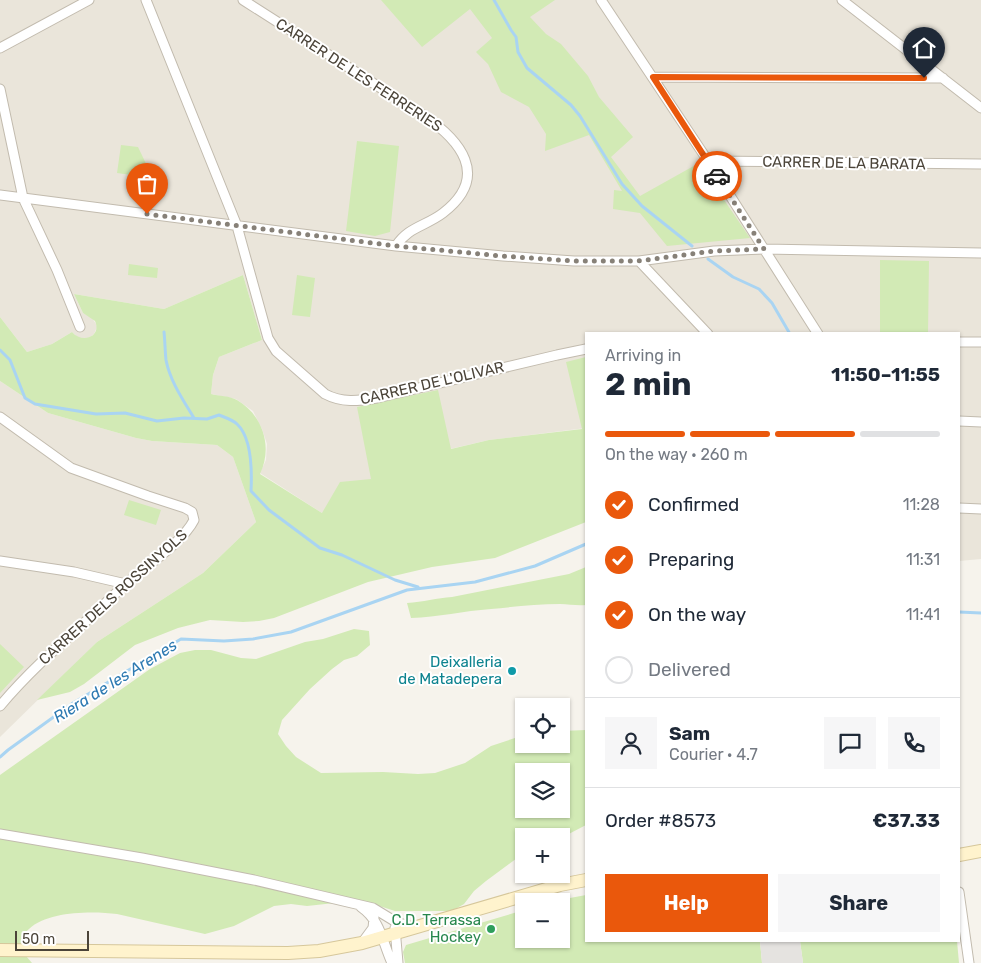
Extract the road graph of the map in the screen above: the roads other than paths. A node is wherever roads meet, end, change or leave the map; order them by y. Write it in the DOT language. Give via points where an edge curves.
graph roads {
  1 [pos="90,0"];
  2 [pos="146,0"];
  3 [pos="242,0"];
  4 [pos="601,0"];
  5 [pos="842,0"];
  6 [pos="0,48"];
  7 [pos="653,77"];
  8 [pos="943,78"];
  9 [pos="0,89"];
  10 [pos="981,108"];
  11 [pos="708,161"];
  12 [pos="981,164"];
  13 [pos="0,195"];
  14 [pos="23,198"];
  15 [pos="237,226"];
  16 [pos="396,246"];
  17 [pos="764,249"];
  18 [pos="981,253"];
  19 [pos="638,261"];
  20 [pos="80,327"];
  21 [pos="706,332"];
  22 [pos="817,332"];
  23 [pos="960,342"];
  24 [pos="981,342"];
  25 [pos="585,349"];
  26 [pos="0,417"];
  27 [pos="960,421"];
  28 [pos="981,422"];
  29 [pos="960,508"];
  30 [pos="981,509"];
  31 [pos="0,561"];
  32 [pos="126,584"];
  33 [pos="0,706"];
  34 [pos="0,834"];
  35 [pos="981,851"];
  36 [pos="960,855"];
  37 [pos="585,880"];
  38 [pos="960,899"];
  39 [pos="357,904"];
  40 [pos="384,914"];
  41 [pos="374,918"];
  42 [pos="417,927"];
  43 [pos="396,933"];
  44 [pos="382,937"];
  45 [pos="362,943"];
  46 [pos="0,950"];
  47 [pos="392,963"];
  48 [pos="398,963"];
  49 [pos="969,963"];
  1 -- 6 [label="street"];
  2 -- 15 [label="street, CARRER DE L'OLIVAR"];
  3 -- 16 [label="street, CARRER DE LES FERRERIES" via="423,115 448,134 461,150 467,172 461,194 444,212 407,232"];
  4 -- 7 [label="street"];
  5 -- 8 [label="street"];
  7 -- 8 [label="street"];
  7 -- 11 [label="street"];
  8 -- 10 [label="street"];
  9 -- 14 [label="street"];
  11 -- 12 [label="street, CARRER DE LA BARATA"];
  11 -- 17 [label="street"];
  13 -- 14 [label="street"];
  14 -- 15 [label="street"];
  14 -- 20 [label="street"];
  15 -- 16 [label="street"];
  15 -- 25 [label="street, CARRER DE L'OLIVAR" via="272,345 312,384 332,398 350,401 377,398"];
  16 -- 19 [label="street" via="574,261"];
  17 -- 18 [label="street"];
  17 -- 19 [label="street" via="714,251"];
  17 -- 22 [label="street"];
  19 -- 21 [label="street"];
  23 -- 24 [label="street"];
  26 -- 32 [label="street, CARRER DELS ROSSINYOLS" via="71,468 192,512 194,520 181,537"];
  27 -- 28 [label="street"];
  29 -- 30 [label="street"];
  31 -- 32 [label="street"];
  32 -- 33 [label="street, CARRER DELS ROSSINYOLS" via="25,678"];
  34 -- 39 [label="street" via="199,869"];
  35 -- 36 [label="street"];
  37 -- 42 [label="street"];
  38 -- 49 [label="street"];
  39 -- 40 [label="street"];
  39 -- 41 [label="street"];
  40 -- 42 [label="street" via="405,925"];
  40 -- 43 [label="street"];
  41 -- 44 [label="street"];
  41 -- 45 [label="street" via="373,928"];
  42 -- 43 [label="street"];
  43 -- 44 [label="street"];
  43 -- 48 [label="street"];
  44 -- 45 [label="street"];
  44 -- 47 [label="street"];
  45 -- 46 [label="street" via="288,954"];
}
